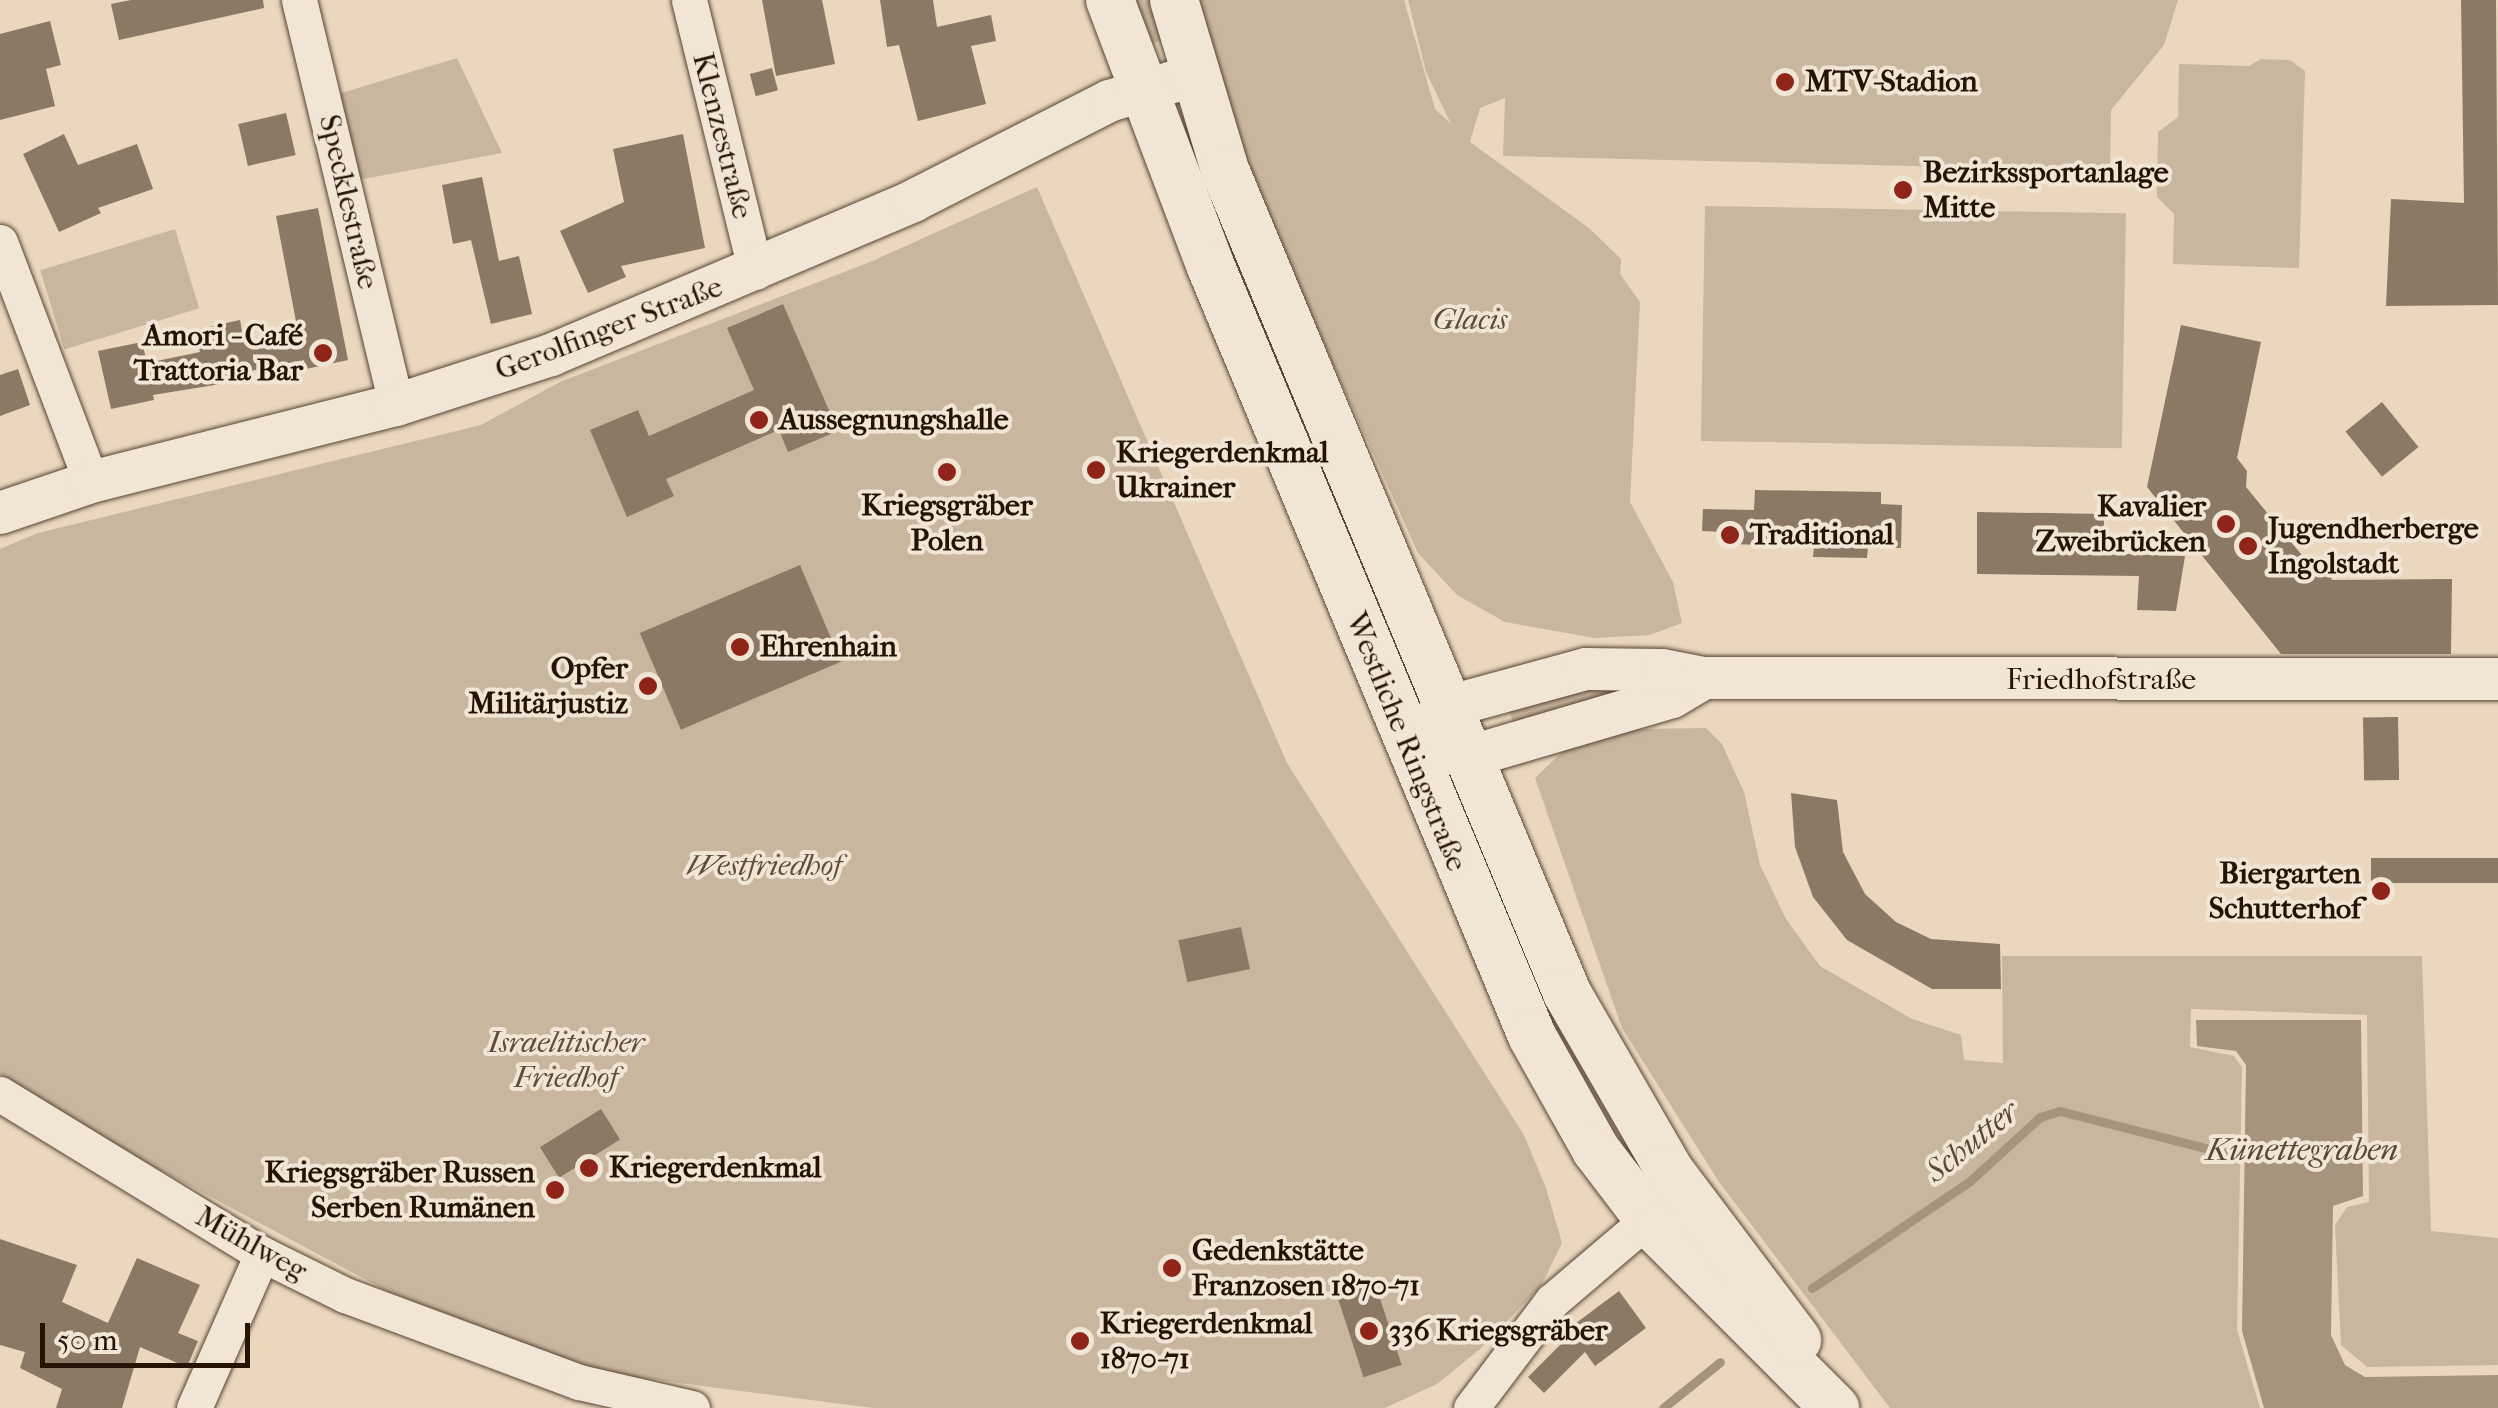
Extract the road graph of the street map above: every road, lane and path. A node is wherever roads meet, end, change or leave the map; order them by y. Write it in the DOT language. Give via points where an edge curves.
graph roads {
  1 [pos="299,0"];
  2 [pos="689,0"];
  3 [pos="1110,0"];
  4 [pos="1174,0"];
  5 [pos="1193,76"];
  6 [pos="1140,90"];
  7 [pos="0,242"];
  8 [pos="756,272"];
  9 [pos="396,405"];
  10 [pos="91,482"];
  11 [pos="0,513"];
  12 [pos="1704,678"];
  13 [pos="2498,678"];
  14 [pos="1447,707"];
  15 [pos="1407,744"];
  16 [pos="1468,757"];
  17 [pos="0,1094"];
  18 [pos="1665,1204"];
  19 [pos="262,1254"];
  20 [pos="1836,1407"];
  21 [pos="194,1408"];
  22 [pos="692,1408"];
  23 [pos="1471,1408"];
  1 -- 9 [label="street, Specklestraße"];
  2 -- 8 [label="street, Klenzestraße"];
  3 -- 6 [label="main road, Westliche Ringstraße"];
  4 -- 5 [label="main road, Westliche Ringstraße"];
  5 -- 6 [label="street, Gerolfinger Straße"];
  5 -- 14 [label="main road, Westliche Ringstraße"];
  6 -- 8 [label="street, Gerolfinger Straße"];
  6 -- 15 [label="main road, Westliche Ringstraße"];
  7 -- 10 [label="street"];
  8 -- 9 [label="street, Gerolfinger Straße" via="550,355"];
  9 -- 10 [label="street, Gerolfinger Straße"];
  10 -- 11 [label="street, Gerolfinger Straße"];
  12 -- 13 [label="street, Friedhofstraße"];
  12 -- 14 [label="street, Friedhofstraße" via="1586,669"];
  12 -- 16 [label="street, Friedhofstraße" via="1672,696"];
  14 -- 15 [label="street, Friedhofstraße"];
  14 -- 16 [label="main road, Westliche Ringstraße"];
  15 -- 16 [label="street, Friedhofstraße"];
  15 -- 18 [label="main road, Westliche Ringstraße" via="1517,1007 1596,1150"];
  16 -- 18 [label="main road, Westliche Ringstraße"];
  17 -- 19 [label="street, Mühlweg"];
  18 -- 20 [label="main road, Westliche Ringstraße"];
  18 -- 23 [label="street" via="1552,1301"];
  19 -- 21 [label="street"];
  19 -- 22 [label="street, Mühlweg" via="454,1338 580,1382"];
}
